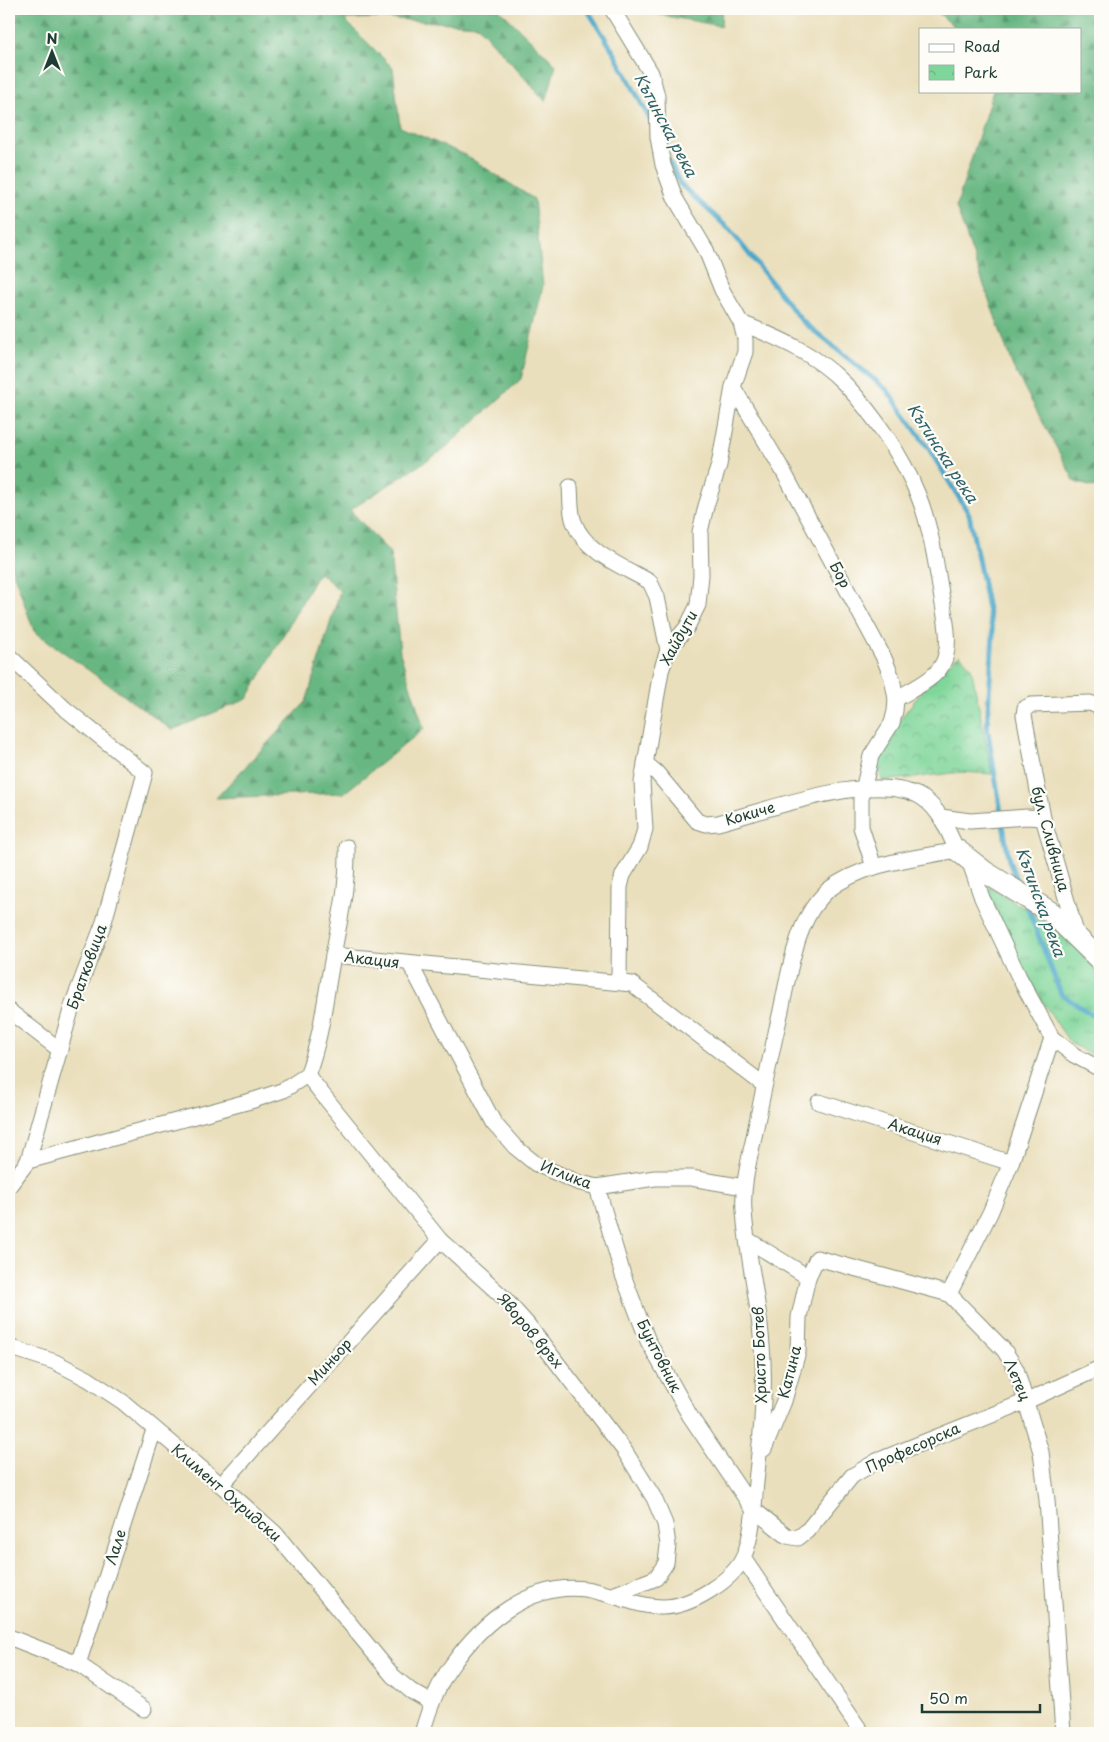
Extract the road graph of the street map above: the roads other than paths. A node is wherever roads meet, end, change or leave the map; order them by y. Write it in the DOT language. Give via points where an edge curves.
graph roads {
  1 [pos="612,9"];
  2 [pos="741,323"];
  3 [pos="733,387"];
  4 [pos="570,487"];
  5 [pos="668,650"];
  6 [pos="9,656"];
  7 [pos="896,698"];
  8 [pos="1100,707"];
  9 [pos="645,764"];
  10 [pos="865,788"];
  11 [pos="941,817"];
  12 [pos="1043,818"];
  13 [pos="347,847"];
  14 [pos="970,861"];
  15 [pos="874,867"];
  16 [pos="1078,938"];
  17 [pos="333,955"];
  18 [pos="1100,960"];
  19 [pos="410,964"];
  20 [pos="619,981"];
  21 [pos="9,1011"];
  22 [pos="1052,1038"];
  23 [pos="60,1050"];
  24 [pos="1100,1069"];
  25 [pos="307,1075"];
  26 [pos="764,1084"];
  27 [pos="819,1102"];
  28 [pos="28,1161"];
  29 [pos="1011,1163"];
  30 [pos="9,1186"];
  31 [pos="597,1187"];
  32 [pos="744,1187"];
  33 [pos="440,1240"];
  34 [pos="748,1240"];
  35 [pos="808,1277"];
  36 [pos="949,1294"];
  37 [pos="9,1346"];
  38 [pos="1100,1368"];
  39 [pos="1027,1401"];
  40 [pos="154,1430"];
  41 [pos="758,1463"];
  42 [pos="222,1485"];
  43 [pos="753,1509"];
  44 [pos="743,1558"];
  45 [pos="613,1595"];
  46 [pos="9,1637"];
  47 [pos="78,1664"];
  48 [pos="432,1703"];
  49 [pos="144,1709"];
  50 [pos="422,1733"];
  51 [pos="862,1733"];
  52 [pos="1063,1733"];
  1 -- 2 [label="street" via="650,73 657,96 658,137 663,165 675,198 706,250 722,290"];
  2 -- 3 [label="street, Хайдути" via="745,352"];
  2 -- 7 [label="street" via="786,340 815,358 845,384 880,428 905,467 918,496 935,558 947,638 944,661 936,674"];
  3 -- 5 [label="street, Хайдути" via="719,465 700,532 698,605"];
  3 -- 7 [label="street, Бор" via="782,469 884,658"];
  4 -- 5 [label="street" via="573,520 578,532 617,566 650,582 657,597"];
  5 -- 9 [label="street, Хайдути" via="654,698"];
  6 -- 23 [label="street, Братковица" via="63,707 146,773 104,922 72,1003"];
  7 -- 10 [label="street, Бор" via="892,723 871,756"];
  8 -- 12 [label="street, бул. Сливница" via="1069,703 1025,708"];
  9 -- 10 [label="street, Кокиче" via="656,772 697,821 706,824 836,792"];
  9 -- 20 [label="street, Хайдути" via="642,782 645,829 640,847 623,874 620,887"];
  10 -- 11 [label="street, Кокиче" via="890,789 922,798"];
  10 -- 15 [label="street" via="861,799 862,827"];
  11 -- 12 [label="street" via="984,820"];
  11 -- 14 [label="street, Кокиче"];
  12 -- 16 [label="street, бул. Сливница"];
  13 -- 17 [label="street" via="344,907"];
  14 -- 15 [label="street, Христо Ботев"];
  14 -- 16 [label="street" via="1052,913"];
  14 -- 22 [label="street" via="982,898"];
  15 -- 26 [label="street, Христо Ботев" via="826,892 812,909 800,935"];
  16 -- 18 [label="street, бул. Сливница"];
  17 -- 19 [label="street, Акация"];
  17 -- 25 [label="street, Акация" via="321,1030"];
  19 -- 20 [label="street, Акация"];
  19 -- 31 [label="street, Иглика" via="494,1123 515,1147 536,1164"];
  20 -- 26 [label="street, Акация" via="632,984"];
  21 -- 23 [label="street"];
  22 -- 24 [label="street"];
  22 -- 29 [label="street"];
  23 -- 28 [label="street, Братковица"];
  25 -- 28 [label="street" via="284,1090 254,1100"];
  25 -- 33 [label="street, Яворов връх"];
  26 -- 32 [label="street, Христо Ботев"];
  27 -- 29 [label="street, Акация"];
  28 -- 30 [label="street"];
  29 -- 36 [label="street"];
  31 -- 32 [label="street, Иглика" via="655,1178 691,1178"];
  31 -- 43 [label="street, Бунтовник" via="648,1341 690,1416"];
  32 -- 34 [label="street, Христо Ботев"];
  33 -- 42 [label="street, Миньор"];
  33 -- 45 [label="street, Яворов връх" via="503,1297 528,1326 624,1450 654,1498 665,1524 666,1563 656,1578"];
  34 -- 35 [label="street"];
  34 -- 41 [label="street, Христо Ботев" via="763,1350"];
  35 -- 36 [label="street, Катина" via="817,1258"];
  35 -- 41 [label="street, Катина" via="799,1317 798,1352 784,1401"];
  36 -- 39 [label="street, Летец" via="1004,1350 1016,1369"];
  37 -- 40 [label="street, Климент Охридски" via="55,1362 88,1379 123,1402"];
  38 -- 39 [label="street, Професорска"];
  39 -- 43 [label="street, Професорска" via="877,1461 852,1476 798,1538 787,1536"];
  39 -- 52 [label="street, Летец" via="1041,1452 1047,1500"];
  40 -- 42 [label="street, Климент Охридски"];
  40 -- 47 [label="street, Лале"];
  41 -- 43 [label="street, Христо Ботев"];
  42 -- 48 [label="street, Климент Охридски" via="275,1533 393,1676"];
  43 -- 44 [label="street, Христо Ботев"];
  44 -- 45 [label="street, Христо Ботев" via="709,1592 686,1602 666,1607 644,1605"];
  44 -- 51 [label="street"];
  45 -- 48 [label="street, Христо Ботев" via="584,1589 557,1589 529,1596 508,1608 451,1666"];
  46 -- 47 [label="street"];
  47 -- 49 [label="street"];
  48 -- 50 [label="street, Христо Ботев"];
}
